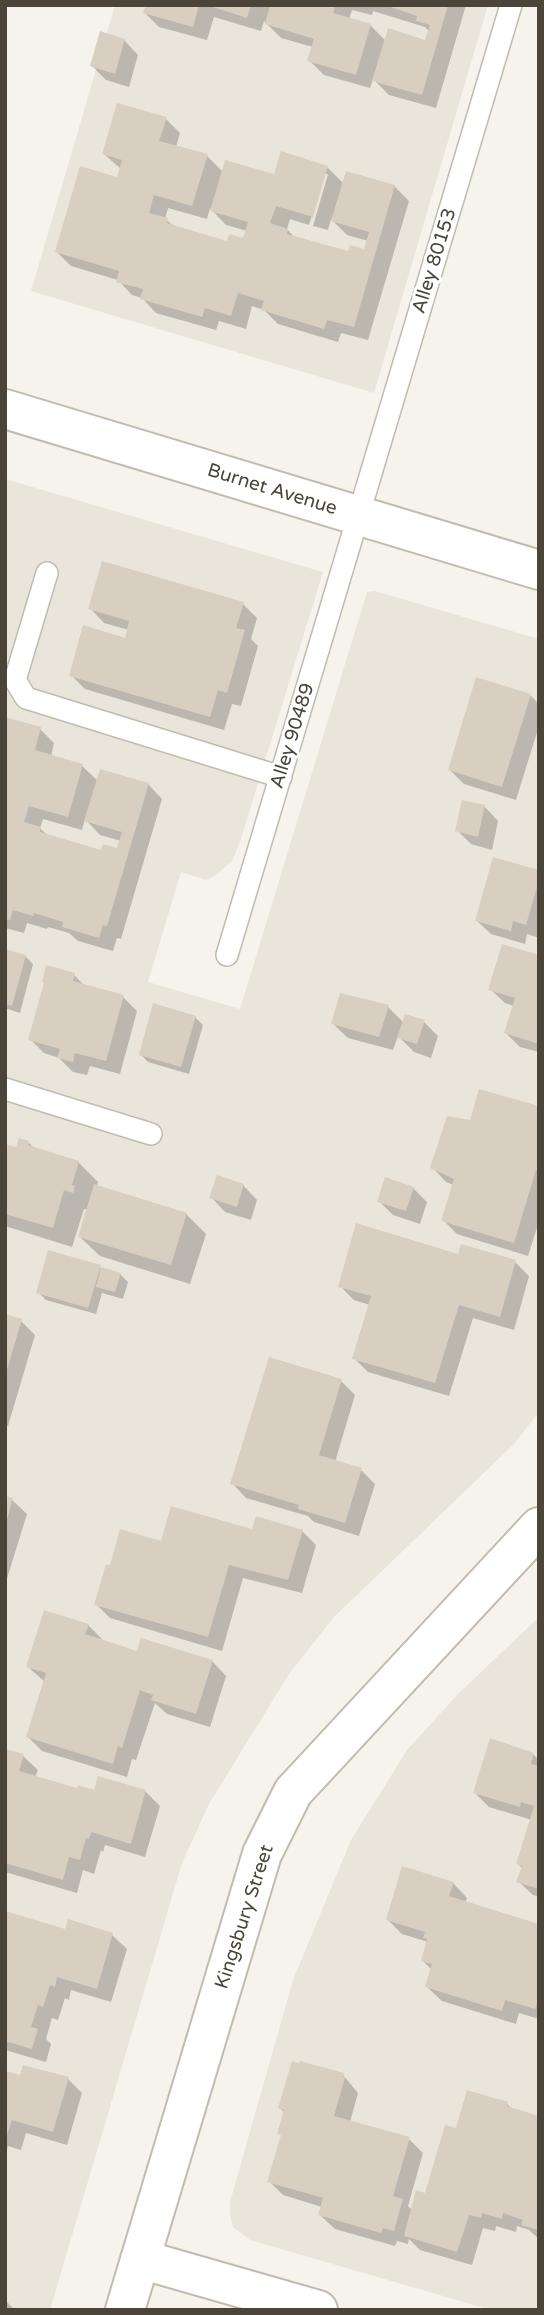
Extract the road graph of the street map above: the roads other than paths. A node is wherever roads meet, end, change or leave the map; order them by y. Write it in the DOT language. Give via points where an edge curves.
graph roads {
  1 [pos="511,5"];
  2 [pos="5,409"];
  3 [pos="358,517"];
  4 [pos="539,570"];
  5 [pos="47,573"];
  6 [pos="281,777"];
  7 [pos="227,955"];
  8 [pos="5,1089"];
  9 [pos="151,1134"];
  10 [pos="539,1527"];
  11 [pos="140,2259"];
  12 [pos="125,2310"];
  13 [pos="318,2310"];
  1 -- 3 [label="lane, Alley 80153"];
  2 -- 3 [label="street, Burnet Avenue"];
  3 -- 4 [label="street, Burnet Avenue"];
  3 -- 6 [label="lane, Alley 90489"];
  5 -- 6 [label="lane" via="15,680 26,698"];
  6 -- 7 [label="lane, Alley 90489"];
  8 -- 9 [label="lane"];
  10 -- 11 [label="street, Kingsbury Street" via="293,1792 262,1854"];
  11 -- 12 [label="street, Kingsbury Street"];
  11 -- 13 [label="street"];
}
